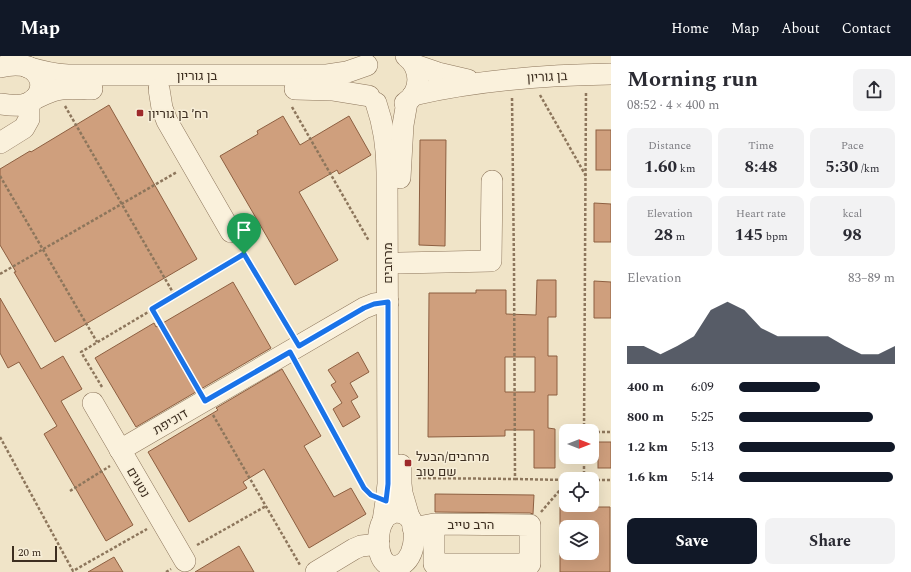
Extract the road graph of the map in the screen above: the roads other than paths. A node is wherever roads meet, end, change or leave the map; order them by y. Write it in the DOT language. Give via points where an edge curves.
graph roads {
  1 [pos="409,59"];
  2 [pos="371,60"];
  3 [pos="2,63"];
  4 [pos="27,67"];
  5 [pos="611,74"];
  6 [pos="483,82"];
  7 [pos="159,89"];
  8 [pos="410,98"];
  9 [pos="372,99"];
  10 [pos="32,101"];
  11 [pos="0,104"];
  12 [pos="0,144"];
  13 [pos="492,181"];
  14 [pos="231,232"];
  15 [pos="400,263"];
  16 [pos="388,302"];
  17 [pos="93,403"];
  18 [pos="122,454"];
  19 [pos="383,521"];
  20 [pos="411,522"];
  21 [pos="434,524"];
  22 [pos="183,557"];
  23 [pos="383,559"];
  24 [pos="408,563"];
  25 [pos="308,569"];
  1 -- 6 [label="street, בן גוריון" via="428,70"];
  1 -- 8 [label="street, מרחבים" via="418,78 418,86"];
  2 -- 4 [label="street, בן גוריון" via="357,69 338,74 298,76 68,75 50,74"];
  2 -- 9 [label="street, מרחבים" via="363,73 363,80 365,90"];
  3 -- 4 [label="street, בן גוריון"];
  4 -- 10 [label="street" via="40,79 39,94"];
  5 -- 6 [label="street, בן גוריון"];
  6 -- 8 [label="street, בן גוריון" via="445,88"];
  7 -- 9 [label="street, בן גוריון" via="332,90"];
  7 -- 10 [label="street, בן גוריון" via="56,90"];
  7 -- 14 [label="street" via="167,121"];
  8 -- 9 [label="street, בן גוריון" via="399,106 392,107 384,106"];
  8 -- 15 [label="street, מרחבים" via="403,125 401,151"];
  9 -- 16 [label="street, מרחבים" via="383,124 387,154"];
  10 -- 11 [label="street, בן גוריון" via="21,105"];
  10 -- 12 [label="street" via="29,119 24,128"];
  13 -- 15 [label="street" via="491,261"];
  15 -- 20 [label="street, מרחבים" via="401,478 402,493"];
  16 -- 18 [label="street, דוכיפת" via="364,308 205,401"];
  16 -- 19 [label="street, מרחבים" via="388,484"];
  17 -- 18 [label="street, נטעים"];
  18 -- 22 [label="street, נטעים"];
  19 -- 20 [label="street" via="395,512 402,512"];
  19 -- 23 [label="street" via="379,532"];
  20 -- 21 [label="street, הרב טייב"];
  20 -- 24 [label="street" via="414,534"];
  21 -- 21 [label="street, הרב טייב" via="530,525 530,564 434,564"];
  23 -- 24 [label="street" via="390,566"];
  23 -- 25 [label="street" via="361,546"];
}
